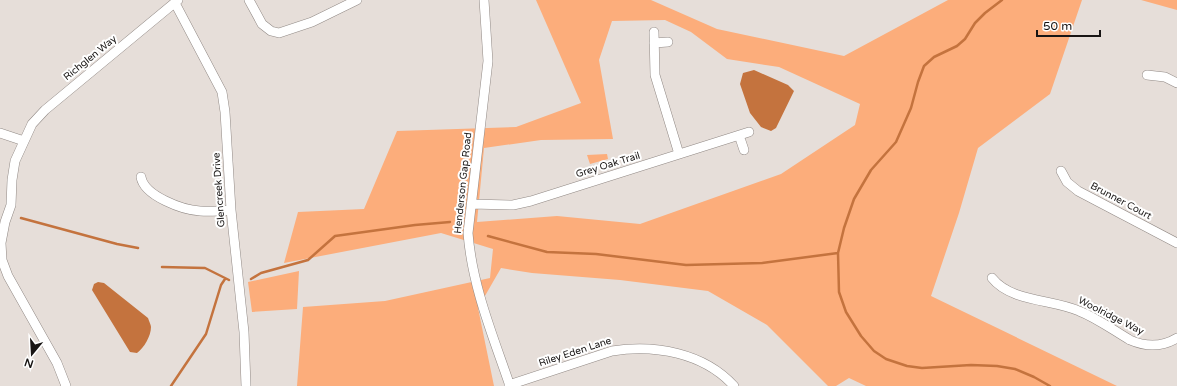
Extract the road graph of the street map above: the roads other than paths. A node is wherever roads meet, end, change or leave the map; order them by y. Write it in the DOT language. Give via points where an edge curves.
graph roads {
  1 [pos="249,0"];
  2 [pos="357,0"];
  3 [pos="484,0"];
  4 [pos="176,2"];
  5 [pos="654,32"];
  6 [pos="668,42"];
  7 [pos="654,43"];
  8 [pos="1147,75"];
  9 [pos="1177,82"];
  10 [pos="749,132"];
  11 [pos="0,134"];
  12 [pos="739,135"];
  13 [pos="24,141"];
  14 [pos="744,150"];
  15 [pos="679,154"];
  16 [pos="1061,171"];
  17 [pos="141,177"];
  18 [pos="472,204"];
  19 [pos="231,210"];
  20 [pos="1177,243"];
  21 [pos="4,277"];
  22 [pos="992,278"];
  23 [pos="1177,338"];
  24 [pos="509,385"];
  25 [pos="66,386"];
  26 [pos="246,386"];
  27 [pos="734,386"];
  1 -- 2 [label="street" via="262,24 271,32 279,33 312,22"];
  3 -- 18 [label="street, Henderson Gap Road" via="487,67"];
  4 -- 13 [label="street, Richglen Way" via="45,110 32,124"];
  4 -- 19 [label="street, Glencreek Drive" via="222,92"];
  5 -- 7 [label="street"];
  6 -- 7 [label="street"];
  7 -- 15 [label="street" via="655,76"];
  8 -- 9 [label="street"];
  10 -- 12 [label="street, Grey Oak Trail"];
  11 -- 13 [label="street"];
  12 -- 14 [label="street"];
  12 -- 15 [label="street, Grey Oak Trail"];
  13 -- 21 [label="street, Richglen Way" via="16,161 11,205 1,243"];
  15 -- 18 [label="street, Grey Oak Trail" via="531,201 513,205"];
  16 -- 20 [label="street, Brunner Court" via="1078,191"];
  17 -- 19 [label="street" via="156,196 176,205 200,211"];
  18 -- 24 [label="street, Henderson Gap Road" via="468,233 473,273"];
  19 -- 26 [label="street, Glencreek Drive" via="244,332"];
  21 -- 25 [label="street, Richglen Way" via="57,363"];
  22 -- 23 [label="street, Woolridge Way" via="998,285 1011,292 1079,311 1137,343 1153,346"];
  24 -- 27 [label="street, Riley Eden Lane" via="612,351 645,348 667,350 710,366"];
}
